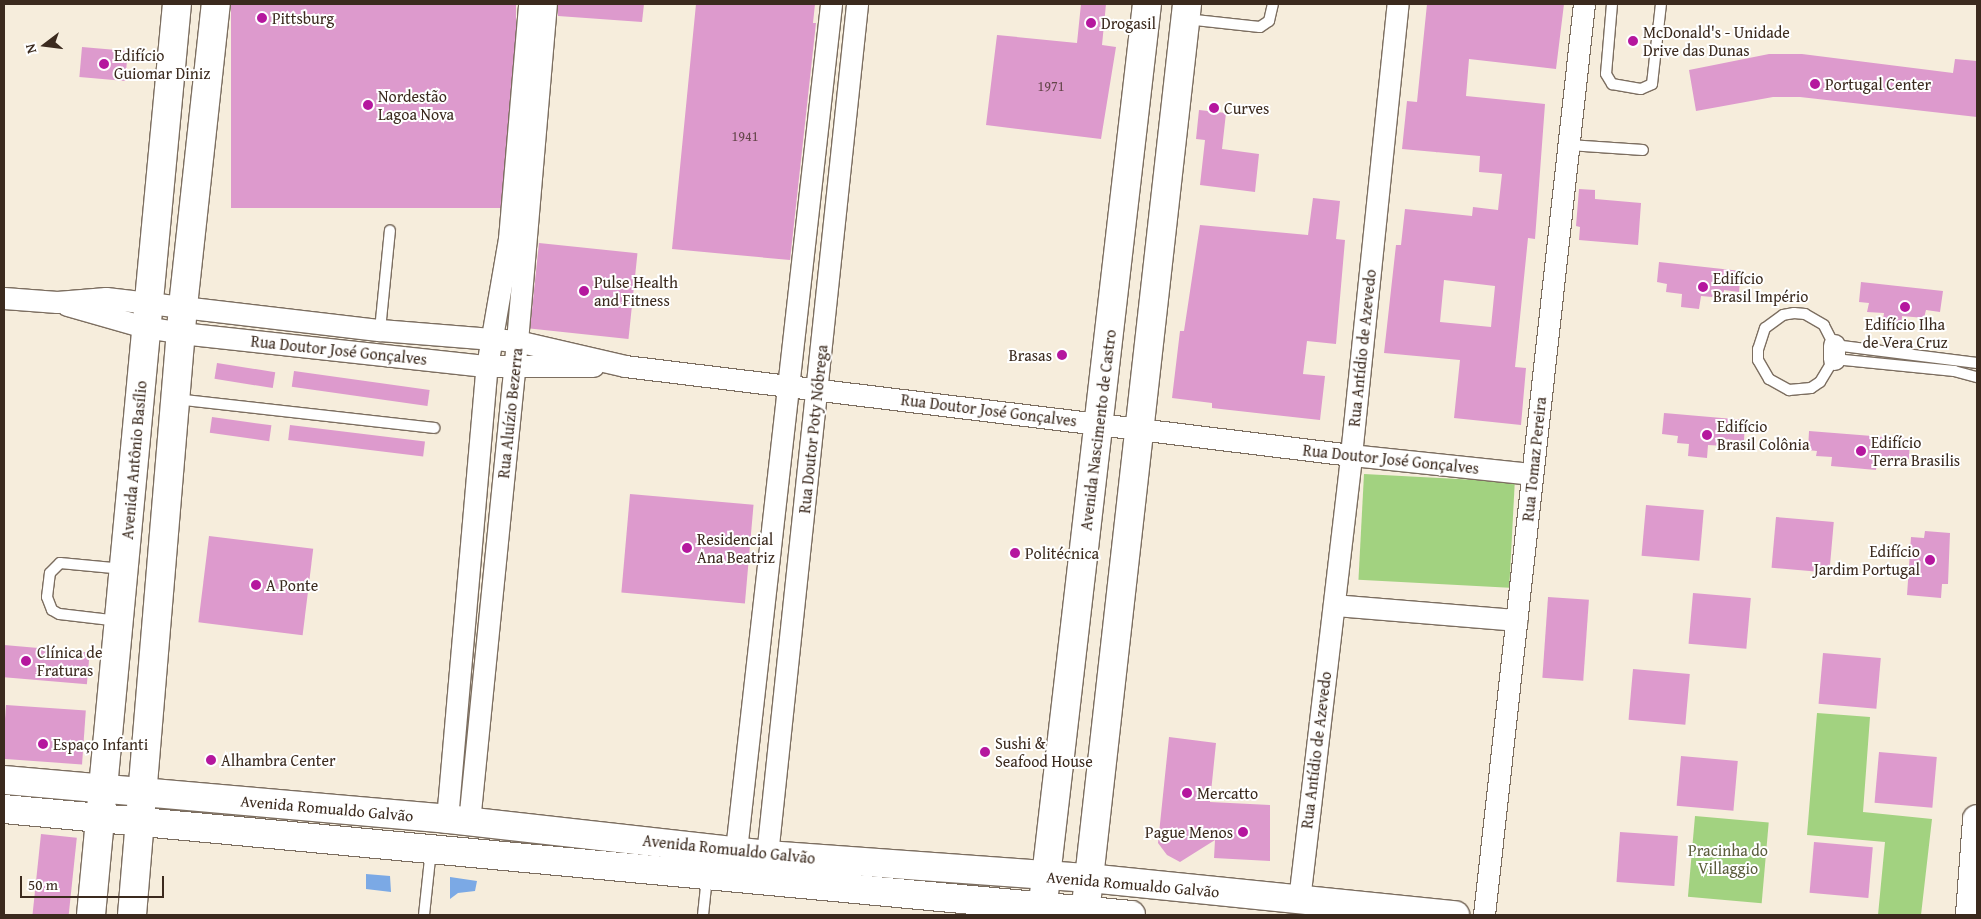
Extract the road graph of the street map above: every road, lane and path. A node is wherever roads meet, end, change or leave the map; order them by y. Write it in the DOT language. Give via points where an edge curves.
graph roads {
  1 [pos="177,4"];
  2 [pos="216,4"];
  3 [pos="530,4"];
  4 [pos="546,4"];
  5 [pos="831,4"];
  6 [pos="857,4"];
  7 [pos="1147,4"];
  8 [pos="1274,4"];
  9 [pos="1398,4"];
  10 [pos="1584,4"];
  11 [pos="1612,4"];
  12 [pos="1661,4"];
  13 [pos="1186,11"];
  14 [pos="829,28"];
  15 [pos="854,33"];
  16 [pos="531,83"];
  17 [pos="169,102"];
  18 [pos="1174,105"];
  19 [pos="1132,135"];
  20 [pos="1568,145"];
  21 [pos="1643,150"];
  22 [pos="197,173"];
  23 [pos="521,199"];
  24 [pos="390,230"];
  25 [pos="802,258"];
  26 [pos="828,262"];
  27 [pos="4,298"];
  28 [pos="147,315"];
  29 [pos="182,320"];
  30 [pos="380,330"];
  31 [pos="422,334"];
  32 [pos="490,338"];
  33 [pos="517,341"];
  34 [pos="1834,352"];
  35 [pos="420,359"];
  36 [pos="1977,363"];
  37 [pos="487,366"];
  38 [pos="625,366"];
  39 [pos="514,368"];
  40 [pos="1977,377"];
  41 [pos="788,386"];
  42 [pos="818,390"];
  43 [pos="175,399"];
  44 [pos="1100,423"];
  45 [pos="434,428"];
  46 [pos="1142,428"];
  47 [pos="1351,455"];
  48 [pos="1532,474"];
  49 [pos="125,569"];
  50 [pos="159,594"];
  51 [pos="1334,604"];
  52 [pos="1516,620"];
  53 [pos="120,624"];
  54 [pos="4,780"];
  55 [pos="104,787"];
  56 [pos="143,790"];
  57 [pos="4,809"];
  58 [pos="100,818"];
  59 [pos="1977,818"];
  60 [pos="458,820"];
  61 [pos="140,823"];
  62 [pos="431,849"];
  63 [pos="736,850"];
  64 [pos="767,855"];
  65 [pos="1046,875"];
  66 [pos="707,876"];
  67 [pos="1089,878"];
  68 [pos="1299,900"];
  69 [pos="1042,911"];
  70 [pos="1086,913"];
  71 [pos="91,915"];
  72 [pos="132,915"];
  73 [pos="424,915"];
  74 [pos="703,915"];
  75 [pos="1131,915"];
  76 [pos="1455,915"];
  77 [pos="1484,915"];
  78 [pos="1970,915"];
  1 -- 17 [label="main road, Avenida Antônio Basílio"];
  2 -- 22 [label="main road"];
  3 -- 16 [label="street, Rua Aluízio Bezerra"];
  4 -- 16 [label="street, Rua Aluízio Bezerra"];
  5 -- 14 [label="street, Rua Doutor Poty Nóbrega"];
  6 -- 15 [label="street, Rua Doutor Poty Nóbrega"];
  7 -- 19 [label="main road, Avenida Nascimento de Castro"];
  8 -- 13 [label="lane" via="1269,21 1260,27"];
  9 -- 47 [label="street, Rua Antídio de Azevedo"];
  10 -- 20 [label="street, Rua Tomaz Pereira"];
  11 -- 12 [label="lane" via="1606,74 1612,84 1642,89 1652,84"];
  13 -- 18 [label="main road"];
  14 -- 15 [label="street"];
  14 -- 25 [label="street, Rua Doutor Poty Nóbrega"];
  15 -- 26 [label="street, Rua Doutor Poty Nóbrega"];
  16 -- 23 [label="street, Rua Aluízio Bezerra"];
  17 -- 22 [label="main road"];
  17 -- 28 [label="main road, Avenida Antônio Basílio"];
  18 -- 19 [label="main road"];
  18 -- 46 [label="main road"];
  19 -- 44 [label="main road, Avenida Nascimento de Castro"];
  20 -- 21 [label="lane"];
  20 -- 48 [label="street, Rua Tomaz Pereira"];
  22 -- 29 [label="main road"];
  23 -- 32 [label="street, Rua Aluízio Bezerra" via="509,238"];
  23 -- 33 [label="street, Rua Aluízio Bezerra"];
  24 -- 30 [label="lane"];
  25 -- 26 [label="street"];
  25 -- 41 [label="street, Rua Doutor Poty Nóbrega"];
  26 -- 42 [label="street, Rua Doutor Poty Nóbrega"];
  27 -- 28 [label="street, Rua Doutor José Gonçalves"];
  28 -- 29 [label="street, Rua Doutor José Gonçalves"];
  28 -- 49 [label="main road, Avenida Antônio Basílio"];
  29 -- 30 [label="street, Rua Doutor José Gonçalves"];
  29 -- 35 [label="street, Rua Doutor José Gonçalves"];
  29 -- 43 [label="main road"];
  30 -- 31 [label="street, Rua Doutor José Gonçalves"];
  31 -- 32 [label="street, Rua Doutor José Gonçalves"];
  31 -- 35 [label="street"];
  32 -- 33 [label="street, Rua Doutor José Gonçalves"];
  32 -- 37 [label="street, Rua Aluízio Bezerra"];
  33 -- 38 [label="street, Rua Doutor José Gonçalves"];
  33 -- 39 [label="street, Rua Aluízio Bezerra"];
  34 -- 34 [label="lane" via="1820,382 1805,389 1788,390 1769,379 1760,365 1758,349 1762,333 1773,320 1794,313 1805,314 1824,325"];
  34 -- 36 [label="lane"];
  34 -- 40 [label="lane"];
  35 -- 37 [label="street, Rua Doutor José Gonçalves"];
  37 -- 39 [label="street, Rua Doutor José Gonçalves"];
  37 -- 60 [label="street, Rua Aluízio Bezerra"];
  38 -- 39 [label="street, Rua Doutor José Gonçalves"];
  38 -- 41 [label="street, Rua Doutor José Gonçalves"];
  39 -- 60 [label="street, Rua Aluízio Bezerra"];
  41 -- 42 [label="street, Rua Doutor José Gonçalves"];
  41 -- 63 [label="street, Rua Doutor Poty Nóbrega"];
  42 -- 44 [label="street, Rua Doutor José Gonçalves"];
  42 -- 64 [label="street, Rua Doutor Poty Nóbrega"];
  43 -- 45 [label="lane"];
  43 -- 50 [label="main road"];
  44 -- 46 [label="street, Rua Doutor José Gonçalves"];
  44 -- 65 [label="main road, Avenida Nascimento de Castro"];
  46 -- 47 [label="street, Rua Doutor José Gonçalves"];
  46 -- 67 [label="main road"];
  47 -- 48 [label="street, Rua Doutor José Gonçalves"];
  47 -- 51 [label="street, Rua Antídio de Azevedo"];
  48 -- 52 [label="street, Rua Tomaz Pereira"];
  49 -- 53 [label="main road, Avenida Antônio Basílio"];
  49 -- 53 [label="lane" via="60,563 50,573 47,596 52,610 59,614"];
  50 -- 53 [label="main road"];
  50 -- 56 [label="main road"];
  51 -- 52 [label="street"];
  51 -- 68 [label="street, Rua Antídio de Azevedo"];
  52 -- 77 [label="street, Rua Tomaz Pereira"];
  53 -- 55 [label="main road, Avenida Antônio Basílio"];
  54 -- 55 [label="main road, Avenida Romualdo Galvão"];
  55 -- 56 [label="main road, Avenida Romualdo Galvão"];
  55 -- 58 [label="main road, Avenida Antônio Basílio"];
  56 -- 60 [label="main road, Avenida Romualdo Galvão"];
  56 -- 61 [label="main road"];
  57 -- 58 [label="main road, Avenida Romualdo Galvão"];
  58 -- 61 [label="main road, Avenida Romualdo Galvão"];
  58 -- 71 [label="main road, Avenida Antônio Basílio"];
  59 -- 78 [label="main road"];
  60 -- 63 [label="main road, Avenida Romualdo Galvão"];
  61 -- 62 [label="main road, Avenida Romualdo Galvão"];
  61 -- 72 [label="main road"];
  62 -- 66 [label="main road, Avenida Romualdo Galvão"];
  62 -- 73 [label="lane"];
  63 -- 64 [label="main road, Avenida Romualdo Galvão"];
  64 -- 65 [label="main road, Avenida Romualdo Galvão"];
  65 -- 67 [label="main road, Avenida Romualdo Galvão"];
  65 -- 69 [label="main road, Avenida Nascimento de Castro"];
  66 -- 69 [label="main road, Avenida Romualdo Galvão"];
  66 -- 74 [label="lane"];
  67 -- 68 [label="main road, Avenida Romualdo Galvão"];
  67 -- 70 [label="main road"];
  68 -- 76 [label="main road, Avenida Romualdo Galvão"];
  69 -- 70 [label="main road, Avenida Romualdo Galvão"];
  70 -- 75 [label="main road, Avenida Romualdo Galvão"];
}
